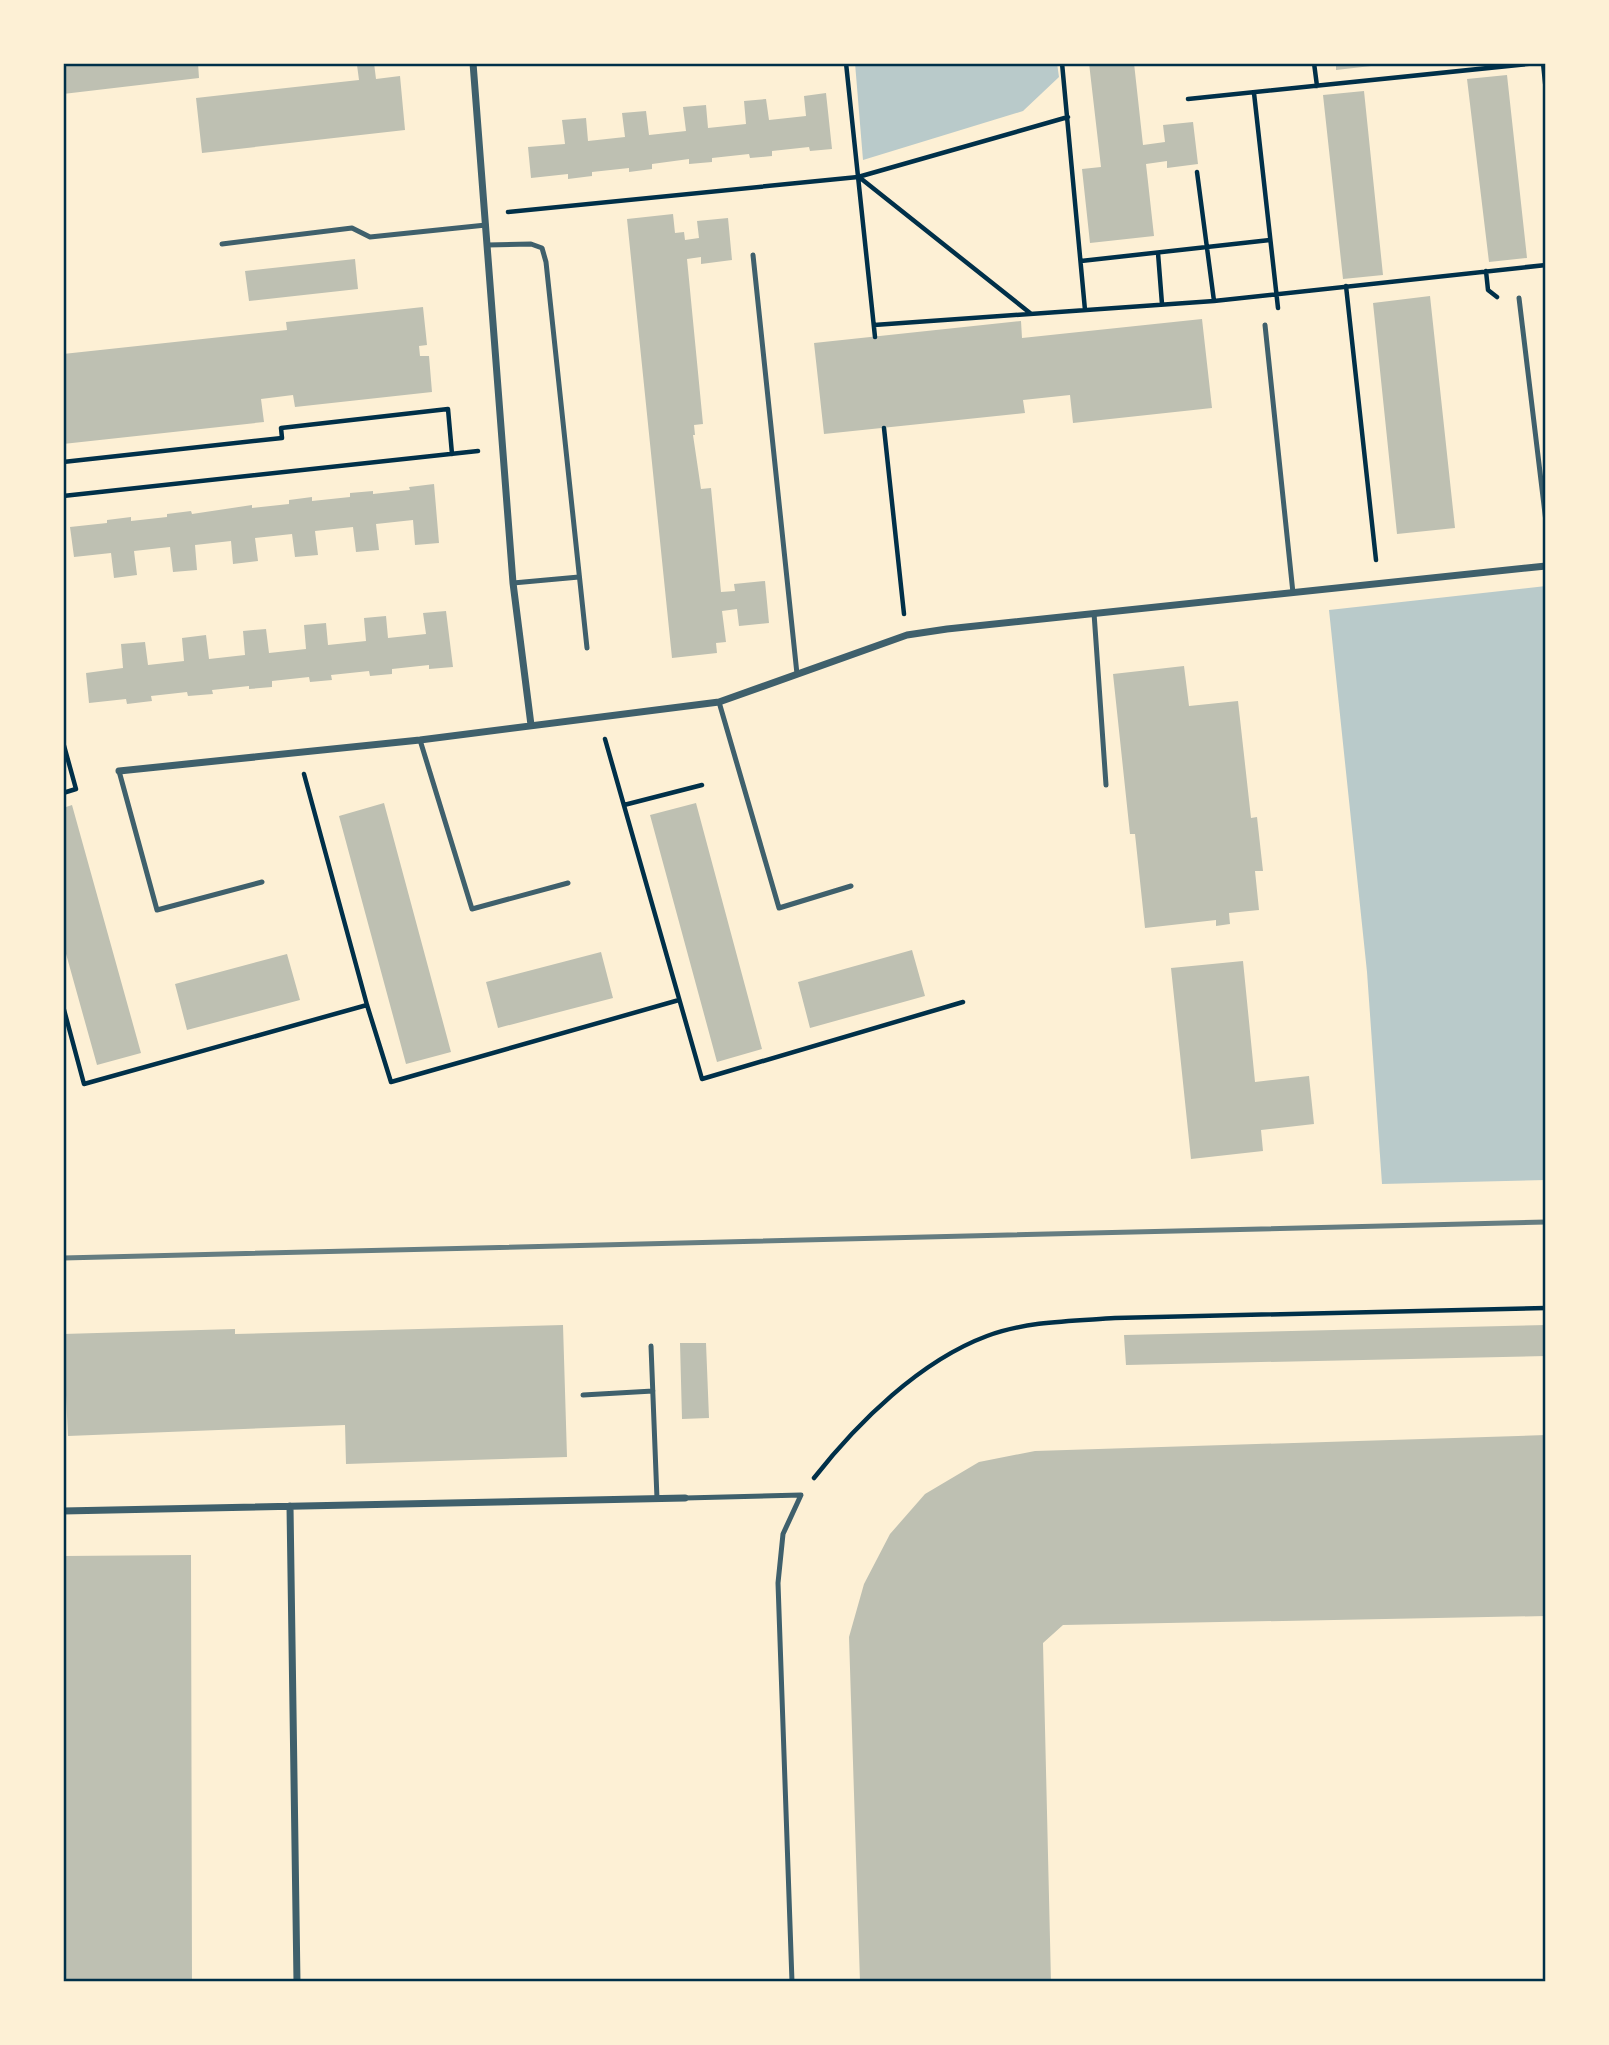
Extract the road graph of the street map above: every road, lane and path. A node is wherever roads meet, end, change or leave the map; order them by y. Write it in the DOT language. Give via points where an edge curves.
graph roads {
  1 [pos="473,63"];
  2 [pos="846,63"];
  3 [pos="1062,63"];
  4 [pos="1314,63"];
  5 [pos="1534,63"];
  6 [pos="1543,63"];
  7 [pos="1481,66"];
  8 [pos="1317,86"];
  9 [pos="1546,92"];
  10 [pos="1254,93"];
  11 [pos="1188,99"];
  12 [pos="1068,117"];
  13 [pos="1198,173"];
  14 [pos="859,177"];
  15 [pos="485,214"];
  16 [pos="486,225"];
  17 [pos="1270,240"];
  18 [pos="222,244"];
  19 [pos="487,245"];
  20 [pos="1207,247"];
  21 [pos="1158,253"];
  22 [pos="753,255"];
  23 [pos="1081,261"];
  24 [pos="1546,265"];
  25 [pos="1346,286"];
  26 [pos="1277,294"];
  27 [pos="1519,298"];
  28 [pos="1214,301"];
  29 [pos="1162,304"];
  30 [pos="1085,310"];
  31 [pos="1031,314"];
  32 [pos="874,325"];
  33 [pos="1265,325"];
  34 [pos="875,337"];
  35 [pos="884,428"];
  36 [pos="503,448"];
  37 [pos="452,454"];
  38 [pos="63,462"];
  39 [pos="63,496"];
  40 [pos="1546,522"];
  41 [pos="1546,566"];
  42 [pos="579,577"];
  43 [pos="513,583"];
  44 [pos="1378,584"];
  45 [pos="1293,593"];
  46 [pos="1094,613"];
  47 [pos="907,635"];
  48 [pos="587,648"];
  49 [pos="797,674"];
  50 [pos="719,702"];
  51 [pos="599,718"];
  52 [pos="531,725"];
  53 [pos="420,740"];
  54 [pos="63,742"];
  55 [pos="299,753"];
  56 [pos="119,771"];
  57 [pos="702,785"];
  58 [pos="1106,785"];
  59 [pos="63,793"];
  60 [pos="624,805"];
  61 [pos="262,882"];
  62 [pos="568,883"];
  63 [pos="850,886"];
  64 [pos="679,1000"];
  65 [pos="963,1002"];
  66 [pos="367,1004"];
  67 [pos="63,1006"];
  68 [pos="1546,1308"];
  69 [pos="651,1346"];
  70 [pos="653,1391"];
  71 [pos="583,1395"];
  72 [pos="800,1495"];
  73 [pos="685,1498"];
  74 [pos="657,1499"];
  75 [pos="290,1506"];
  76 [pos="63,1511"];
  77 [pos="297,1982"];
  78 [pos="792,1982"];
  1 -- 15 [label="street"];
  2 -- 14 [label="path"];
  3 -- 12 [label="path"];
  4 -- 8 [label="path"];
  5 -- 7 [label="path"];
  6 -- 9 [label="path"];
  7 -- 8 [label="path"];
  8 -- 10 [label="path"];
  10 -- 11 [label="path"];
  10 -- 17 [label="path"];
  12 -- 14 [label="path"];
  12 -- 23 [label="path"];
  13 -- 20 [label="path"];
  14 -- 15 [label="path"];
  14 -- 31 [label="path"];
  14 -- 32 [label="path"];
  15 -- 16 [label="street"];
  16 -- 18 [label="lane" via="370,237 352,228"];
  16 -- 19 [label="street"];
  17 -- 20 [label="path"];
  17 -- 26 [label="path"];
  19 -- 36 [label="street"];
  19 -- 42 [label="lane" via="531,244 542,248 546,262"];
  20 -- 21 [label="path"];
  20 -- 28 [label="path"];
  21 -- 23 [label="path"];
  21 -- 29 [label="path"];
  22 -- 49 [label="lane"];
  23 -- 30 [label="path"];
  24 -- 25 [label="path"];
  25 -- 26 [label="path"];
  25 -- 44 [label="path"];
  26 -- 28 [label="path"];
  26 -- 33 [label="path" via="1279,324"];
  27 -- 40 [label="lane"];
  28 -- 29 [label="path"];
  29 -- 30 [label="path"];
  30 -- 31 [label="path"];
  31 -- 32 [label="path"];
  32 -- 34 [label="path"];
  33 -- 45 [label="lane"];
  35 -- 47 [label="path"];
  36 -- 37 [label="path"];
  36 -- 43 [label="street"];
  37 -- 38 [label="path" via="447,409 281,428 282,438"];
  37 -- 39 [label="path"];
  41 -- 44 [label="street"];
  42 -- 43 [label="lane"];
  42 -- 48 [label="lane"];
  43 -- 52 [label="street"];
  44 -- 45 [label="street"];
  45 -- 46 [label="street"];
  46 -- 47 [label="street"];
  46 -- 58 [label="lane"];
  47 -- 49 [label="street"];
  49 -- 50 [label="street"];
  50 -- 51 [label="street"];
  50 -- 63 [label="lane" via="779,908"];
  51 -- 52 [label="street"];
  51 -- 60 [label="path"];
  52 -- 53 [label="street"];
  53 -- 55 [label="street"];
  53 -- 62 [label="lane" via="472,909"];
  54 -- 59 [label="path" via="76,789"];
  55 -- 56 [label="street"];
  55 -- 66 [label="path"];
  56 -- 61 [label="lane" via="158,910"];
  57 -- 60 [label="path"];
  60 -- 64 [label="path"];
  64 -- 65 [label="path" via="702,1079"];
  64 -- 66 [label="path" via="391,1082"];
  66 -- 67 [label="path" via="84,1083"];
  68 -- 72 [label="path" via="1115,1318 1049,1322 989,1335 943,1355 875,1411"];
  69 -- 70 [label="lane"];
  70 -- 71 [label="lane"];
  70 -- 74 [label="lane"];
  72 -- 73 [label="lane"];
  72 -- 78 [label="lane" via="783,1534 778,1583"];
  73 -- 74 [label="street"];
  74 -- 75 [label="street"];
  75 -- 76 [label="street"];
  75 -- 77 [label="street"];
}
